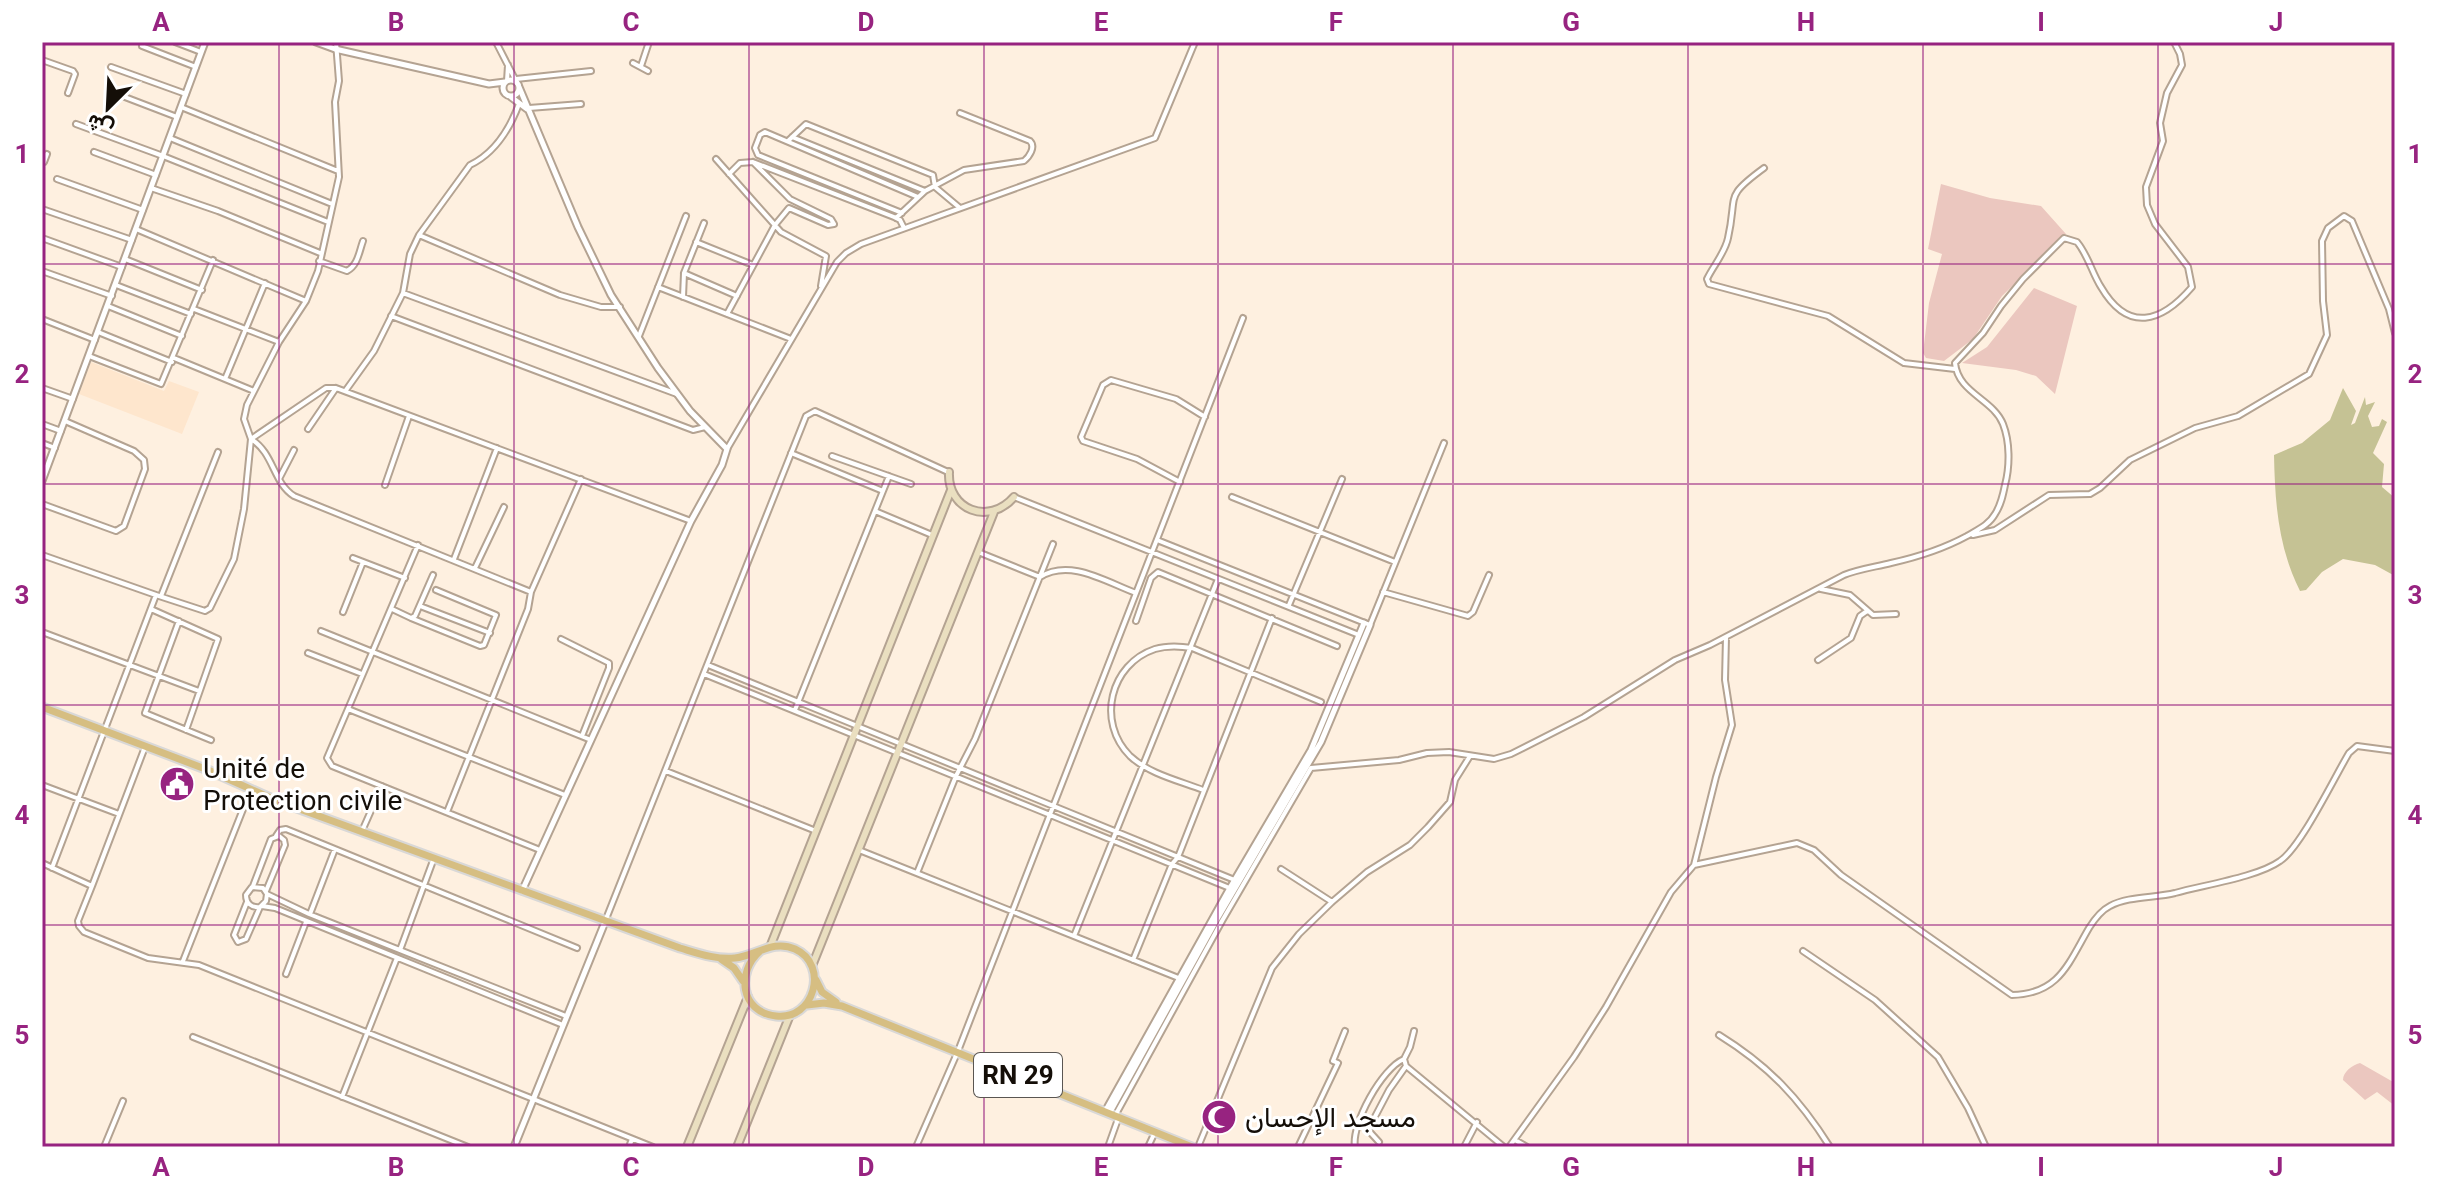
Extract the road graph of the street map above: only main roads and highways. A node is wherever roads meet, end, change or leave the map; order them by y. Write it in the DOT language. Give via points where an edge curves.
graph roads {
  1 [pos="949,472"];
  2 [pos="951,490"];
  3 [pos="1014,497"];
  4 [pos="994,512"];
  5 [pos="42,707"];
  6 [pos="770,947"];
  7 [pos="760,951"];
  8 [pos="715,957"];
  9 [pos="812,966"];
  10 [pos="815,979"];
  11 [pos="744,986"];
  12 [pos="748,997"];
  13 [pos="806,1005"];
  14 [pos="842,1006"];
  15 [pos="790,1015"];
  16 [pos="1190,1146"];
  17 [pos="687,1147"];
  18 [pos="737,1147"];
  1 -- 2 [label="main road"];
  2 -- 4 [label="main road" via="966,508"];
  2 -- 6 [label="main road"];
  3 -- 4 [label="main road"];
  4 -- 9 [label="main road"];
  5 -- 8 [label="main road" via="362,832 669,945"];
  6 -- 7 [label="main road"];
  6 -- 9 [label="main road" via="794,949"];
  7 -- 8 [label="main road" via="738,958"];
  7 -- 11 [label="main road" via="747,966"];
  8 -- 11 [label="main road" via="734,968"];
  9 -- 10 [label="main road"];
  10 -- 13 [label="main road"];
  10 -- 14 [label="main road, RN 29" via="822,992"];
  11 -- 12 [label="main road"];
  12 -- 15 [label="main road" via="765,1014"];
  12 -- 17 [label="main road"];
  13 -- 14 [label="main road, RN 29"];
  13 -- 15 [label="main road"];
  14 -- 16 [label="main road, RN 29"];
  15 -- 18 [label="main road"];
}
